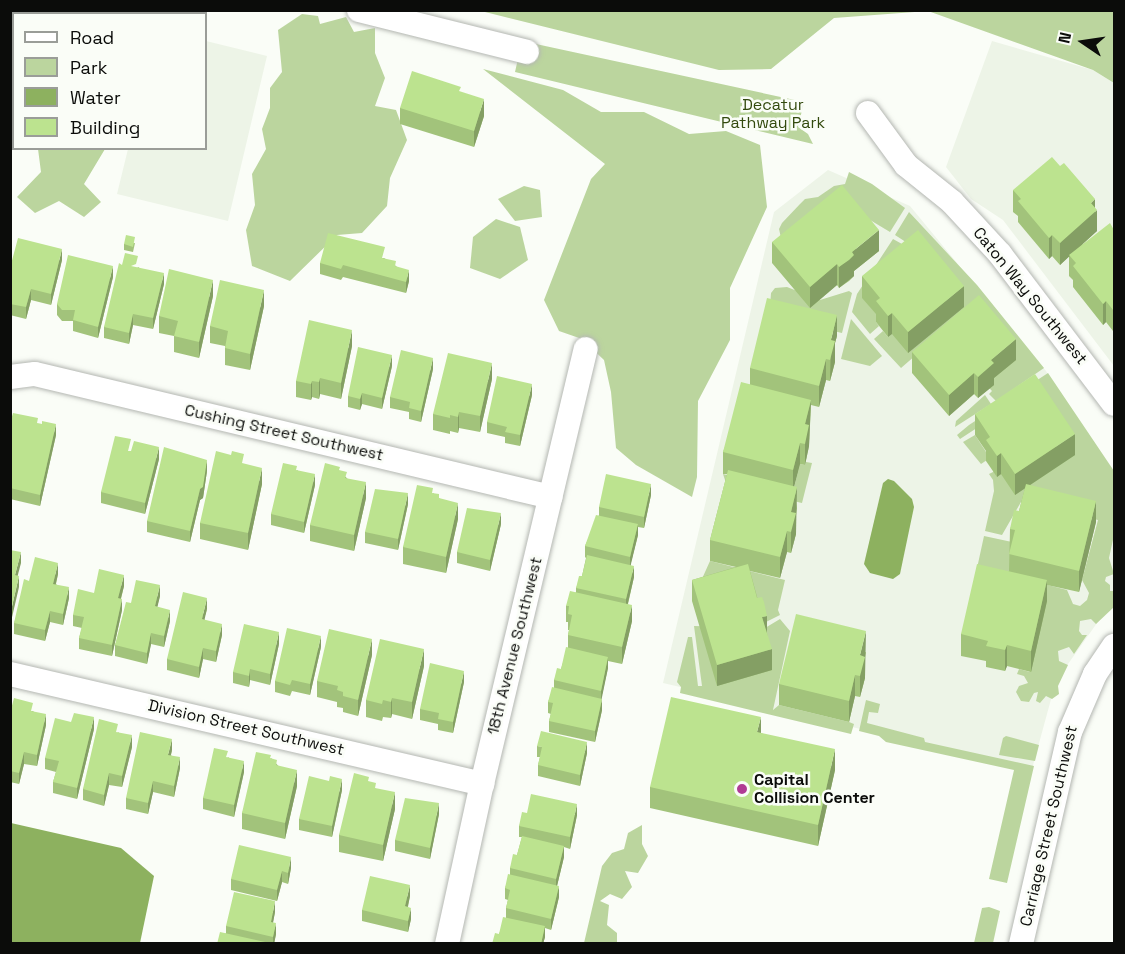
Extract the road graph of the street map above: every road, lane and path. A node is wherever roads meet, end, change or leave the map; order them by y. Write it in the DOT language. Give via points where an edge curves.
graph roads {
  1 [pos="358,10"];
  2 [pos="527,52"];
  3 [pos="868,113"];
  4 [pos="586,349"];
  5 [pos="13,376"];
  6 [pos="1114,404"];
  7 [pos="551,497"];
  8 [pos="1114,646"];
  9 [pos="10,674"];
  10 [pos="482,784"];
  11 [pos="447,944"];
  12 [pos="1021,944"];
  1 -- 2 [label="street"];
  3 -- 6 [label="street, Caton Way Southwest" via="906,165 952,202 1000,254"];
  4 -- 7 [label="street, 18th Avenue Southwest"];
  5 -- 7 [label="street, Cushing Street Southwest" via="35,374"];
  7 -- 10 [label="street, 18th Avenue Southwest"];
  8 -- 12 [label="street, Carriage Street Southwest" via="1095,674 1070,732"];
  9 -- 10 [label="street, Division Street Southwest"];
  10 -- 11 [label="street, 18th Avenue Southwest"];
}
